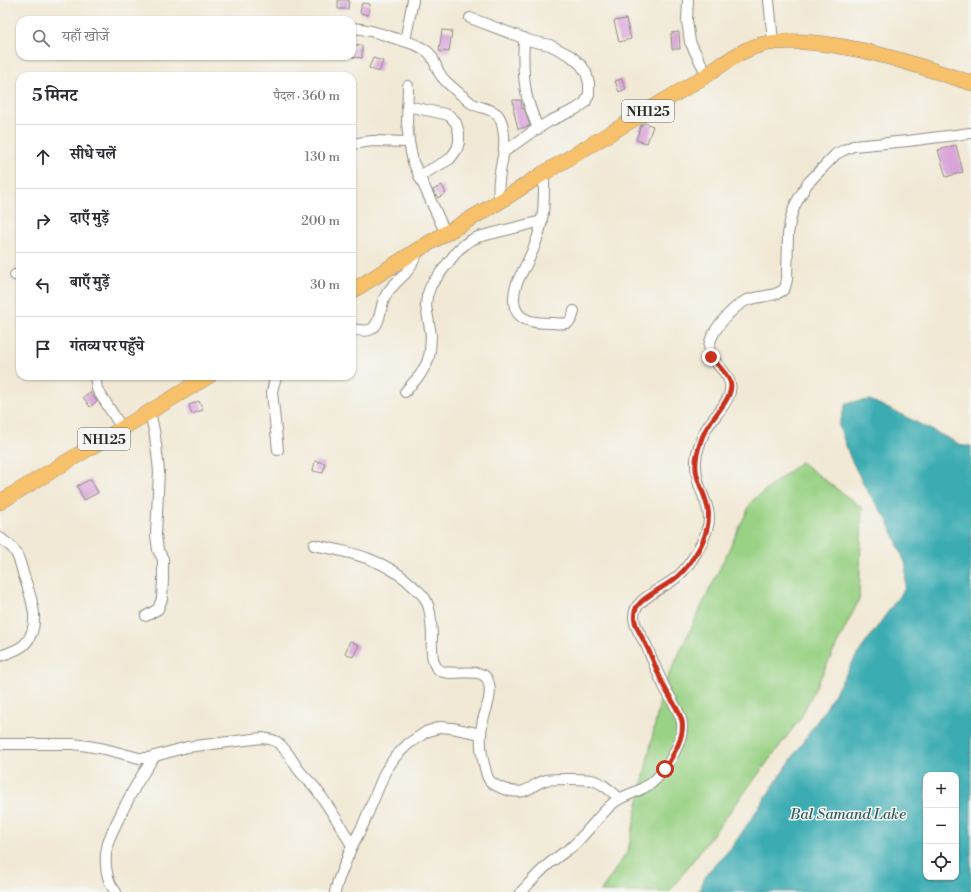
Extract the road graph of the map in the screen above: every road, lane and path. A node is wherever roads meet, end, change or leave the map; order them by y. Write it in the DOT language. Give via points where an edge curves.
graph roads {
  1 [pos="413,0"];
  2 [pos="688,0"];
  3 [pos="769,0"];
  4 [pos="470,18"];
  5 [pos="356,29"];
  6 [pos="524,38"];
  7 [pos="405,41"];
  8 [pos="773,42"];
  9 [pos="707,75"];
  10 [pos="971,83"];
  11 [pos="408,86"];
  12 [pos="407,106"];
  13 [pos="538,129"];
  14 [pos="971,133"];
  15 [pos="409,142"];
  16 [pos="356,143"];
  17 [pos="504,152"];
  18 [pos="544,173"];
  19 [pos="419,176"];
  20 [pos="500,202"];
  21 [pos="542,221"];
  22 [pos="446,234"];
  23 [pos="419,249"];
  24 [pos="356,288"];
  25 [pos="574,311"];
  26 [pos="356,330"];
  27 [pos="96,380"];
  28 [pos="192,380"];
  29 [pos="275,380"];
  30 [pos="406,392"];
  31 [pos="150,411"];
  32 [pos="122,428"];
  33 [pos="278,450"];
  34 [pos="0,502"];
  35 [pos="0,538"];
  36 [pos="314,545"];
  37 [pos="146,616"];
  38 [pos="0,656"];
  39 [pos="481,734"];
  40 [pos="0,744"];
  41 [pos="155,756"];
  42 [pos="619,798"];
  43 [pos="352,846"];
  44 [pos="116,892"];
  45 [pos="335,892"];
  46 [pos="521,892"];
  1 -- 7 [label="street"];
  2 -- 9 [label="street" via="690,42"];
  3 -- 8 [label="street"];
  4 -- 6 [label="street"];
  5 -- 7 [label="street"];
  6 -- 13 [label="street" via="526,94"];
  6 -- 13 [label="street" via="550,45 571,56 586,72 589,83 589,94 584,103"];
  7 -- 17 [label="street" via="426,51 434,61 439,74 471,103 499,115 505,139"];
  8 -- 9 [label="highway, NH125" via="749,49"];
  8 -- 10 [label="highway, NH125" via="821,43 881,54"];
  9 -- 18 [label="highway, NH125"];
  11 -- 12 [label="street"];
  12 -- 15 [label="street"];
  12 -- 19 [label="street" via="450,116 456,123 459,133 457,149 450,159"];
  13 -- 17 [label="street"];
  14 -- 42 [label="street" via="853,146 836,154 807,184 795,205 788,234 787,279 784,290 746,300 719,324 712,335 709,346 711,357 730,381 730,387 724,405 705,430 698,453 696,468 708,510 708,526 700,546 679,575 639,602 634,620 682,721 682,729 672,756 655,780"];
  15 -- 16 [label="street"];
  15 -- 19 [label="street"];
  17 -- 20 [label="street" via="499,181"];
  18 -- 20 [label="highway, NH125"];
  18 -- 21 [label="street"];
  19 -- 22 [label="street"];
  20 -- 22 [label="highway, NH125"];
  21 -- 25 [label="street" via="537,240 517,280 514,294 517,313 525,320 536,323 562,324 573,317"];
  21 -- 30 [label="street" via="478,237 458,250 431,286 427,296 426,306 431,335 428,362"];
  22 -- 23 [label="highway, NH125"];
  23 -- 24 [label="highway, NH125"];
  23 -- 26 [label="street" via="412,265 385,297 375,327 365,331"];
  27 -- 32 [label="street" via="98,389"];
  28 -- 31 [label="highway, NH125"];
  29 -- 33 [label="street" via="272,392"];
  31 -- 32 [label="highway, NH125"];
  31 -- 37 [label="street" via="156,436 159,471 156,535 158,550 163,560 163,579 162,599 158,609"];
  32 -- 34 [label="highway, NH125"];
  35 -- 38 [label="street" via="17,555 33,603 34,621 33,629 24,645"];
  36 -- 39 [label="street" via="347,552 385,566 407,580 424,597 431,619 432,658 435,666 439,671 482,674 489,683 489,696"];
  39 -- 42 [label="street" via="480,747 485,768 489,780 496,785 505,789 524,791 545,780 587,780 604,785"];
  39 -- 43 [label="street" via="440,727 426,732 408,744 385,772"];
  40 -- 41 [label="street" via="73,744 139,758"];
  41 -- 43 [label="street" via="188,747 262,738 278,742 316,789"];
  41 -- 44 [label="street" via="128,798 107,848 108,877"];
  42 -- 46 [label="street" via="572,847 550,863"];
  43 -- 45 [label="street"];
}
